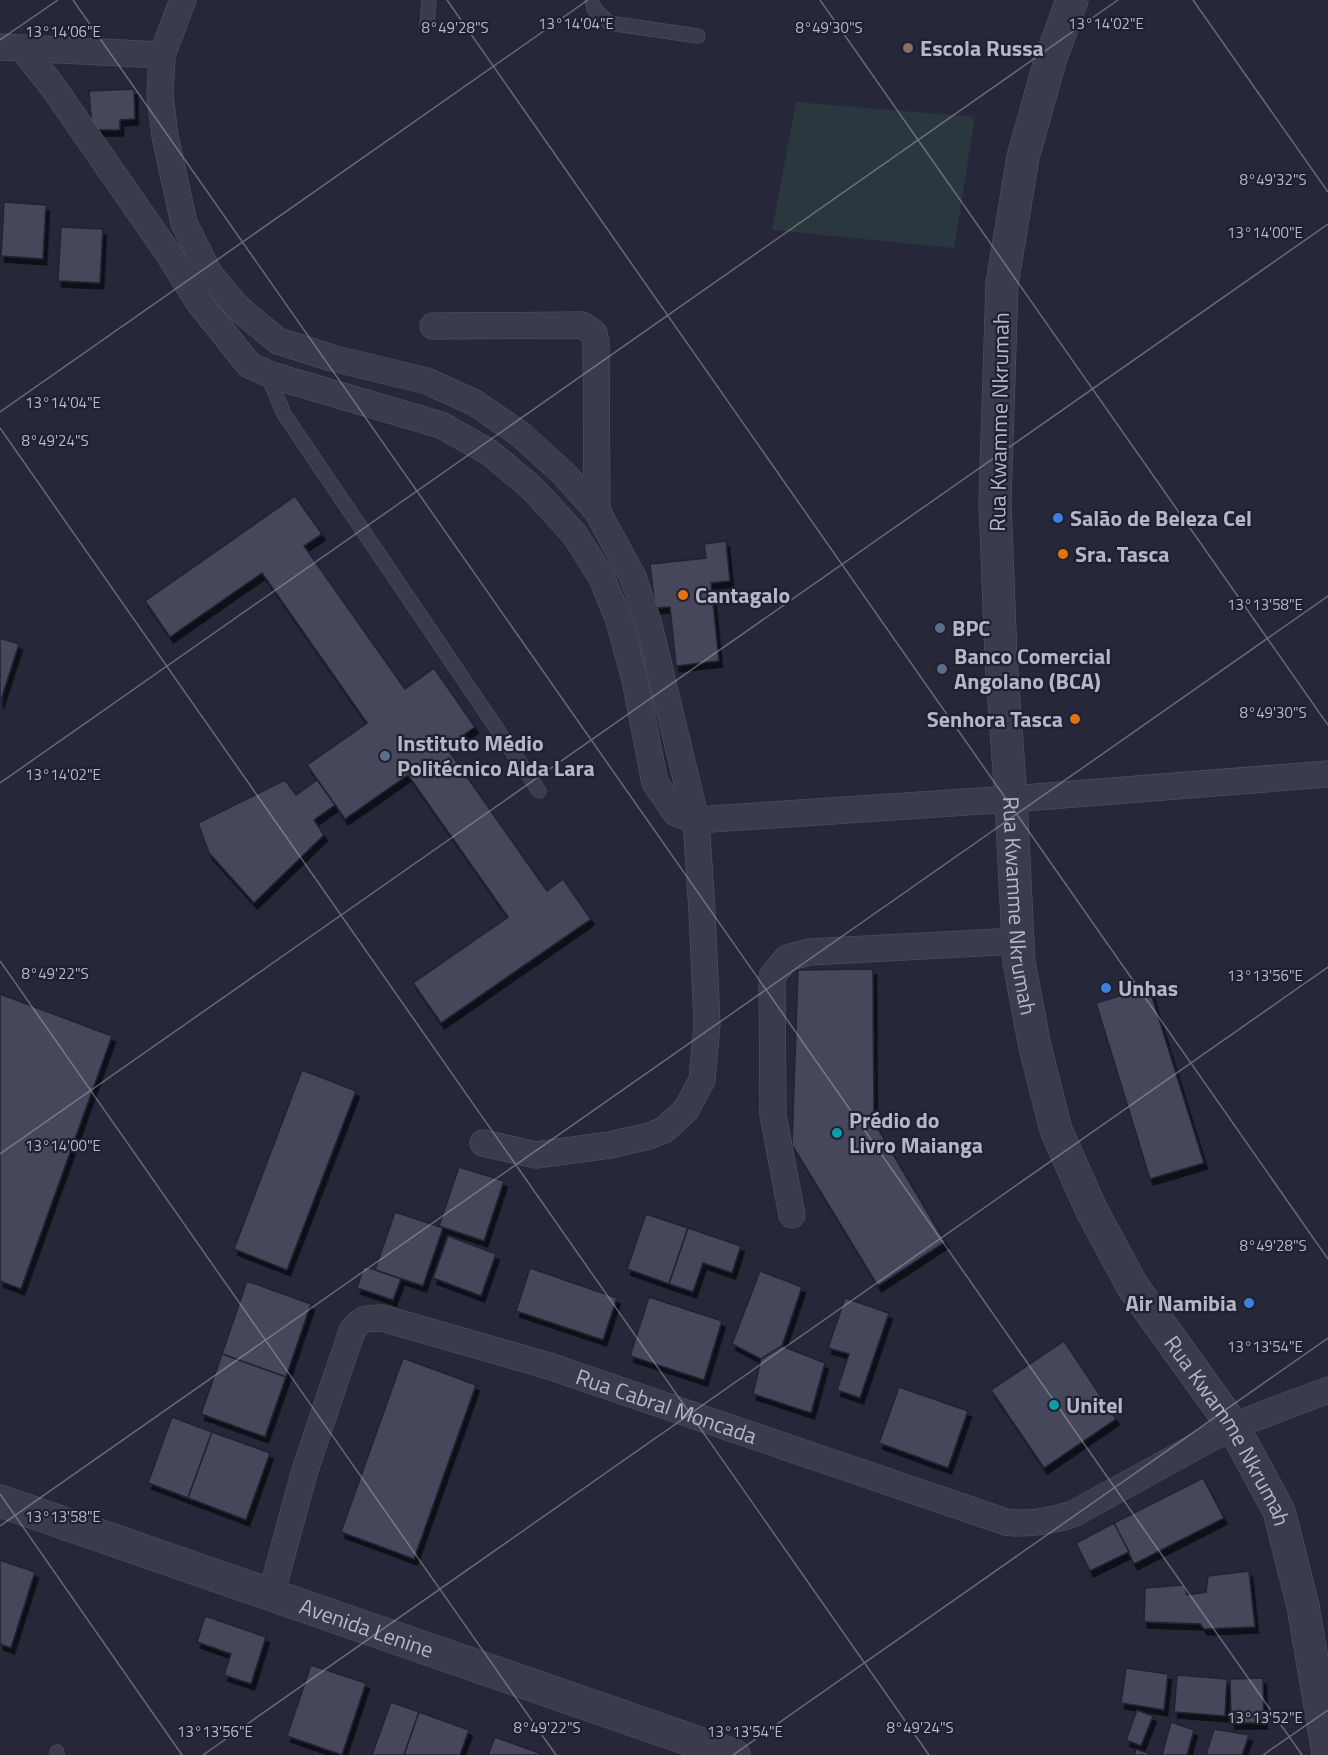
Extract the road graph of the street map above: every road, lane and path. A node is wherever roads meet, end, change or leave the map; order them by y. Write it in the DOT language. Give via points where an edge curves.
graph roads {
  1 [pos="183,0"];
  2 [pos="429,0"];
  3 [pos="592,0"];
  4 [pos="1072,0"];
  5 [pos="427,24"];
  6 [pos="698,36"];
  7 [pos="11,47"];
  8 [pos="162,55"];
  9 [pos="433,326"];
  10 [pos="278,341"];
  11 [pos="267,373"];
  12 [pos="563,473"];
  13 [pos="542,500"];
  14 [pos="597,511"];
  15 [pos="1328,774"];
  16 [pos="539,791"];
  17 [pos="1011,800"];
  18 [pos="696,820"];
  19 [pos="1018,941"];
  20 [pos="483,1143"];
  21 [pos="792,1215"];
  22 [pos="1328,1389"];
  23 [pos="1233,1426"];
  24 [pos="0,1501"];
  25 [pos="271,1595"];
  26 [pos="1328,1753"];
  27 [pos="734,1755"];
  1 -- 8 [label="street"];
  2 -- 5 [label="lane"];
  3 -- 6 [label="lane" via="594,9 609,23"];
  4 -- 17 [label="street, Rua Kwamme Nkrumah" via="1023,157 1002,284 995,501"];
  7 -- 8 [label="street"];
  7 -- 11 [label="street" via="52,87 198,301 249,365"];
  8 -- 10 [label="street" via="160,95 165,136 184,223 209,273 238,308"];
  9 -- 14 [label="street" via="582,326 594,333"];
  10 -- 11 [label="street"];
  10 -- 12 [label="street" via="426,381 475,403 519,434"];
  11 -- 13 [label="street" via="441,425 489,452"];
  11 -- 16 [label="lane" via="284,414"];
  12 -- 13 [label="street"];
  12 -- 14 [label="street"];
  13 -- 18 [label="street" via="575,535 602,578 635,680 655,783 676,813"];
  14 -- 18 [label="street" via="633,577 648,621"];
  15 -- 17 [label="street"];
  17 -- 18 [label="street"];
  17 -- 19 [label="street, Rua Kwamme Nkrumah"];
  18 -- 20 [label="street" via="707,1024 702,1080 686,1110 664,1130 610,1145 536,1155"];
  19 -- 21 [label="street" via="809,952 787,958 772,976 773,1115"];
  19 -- 23 [label="street, Rua Kwamme Nkrumah" via="1035,1047 1056,1130 1091,1209 1133,1287"];
  22 -- 23 [label="street"];
  23 -- 25 [label="street, Rua Cabral Moncada" via="1073,1514 1044,1522 1006,1522 549,1366 382,1318 368,1318 351,1331 305,1470"];
  23 -- 26 [label="street, Rua Kwamme Nkrumah" via="1279,1511 1303,1606"];
  24 -- 25 [label="street, Avenida Lenine"];
  25 -- 27 [label="street, Avenida Lenine"];
}
